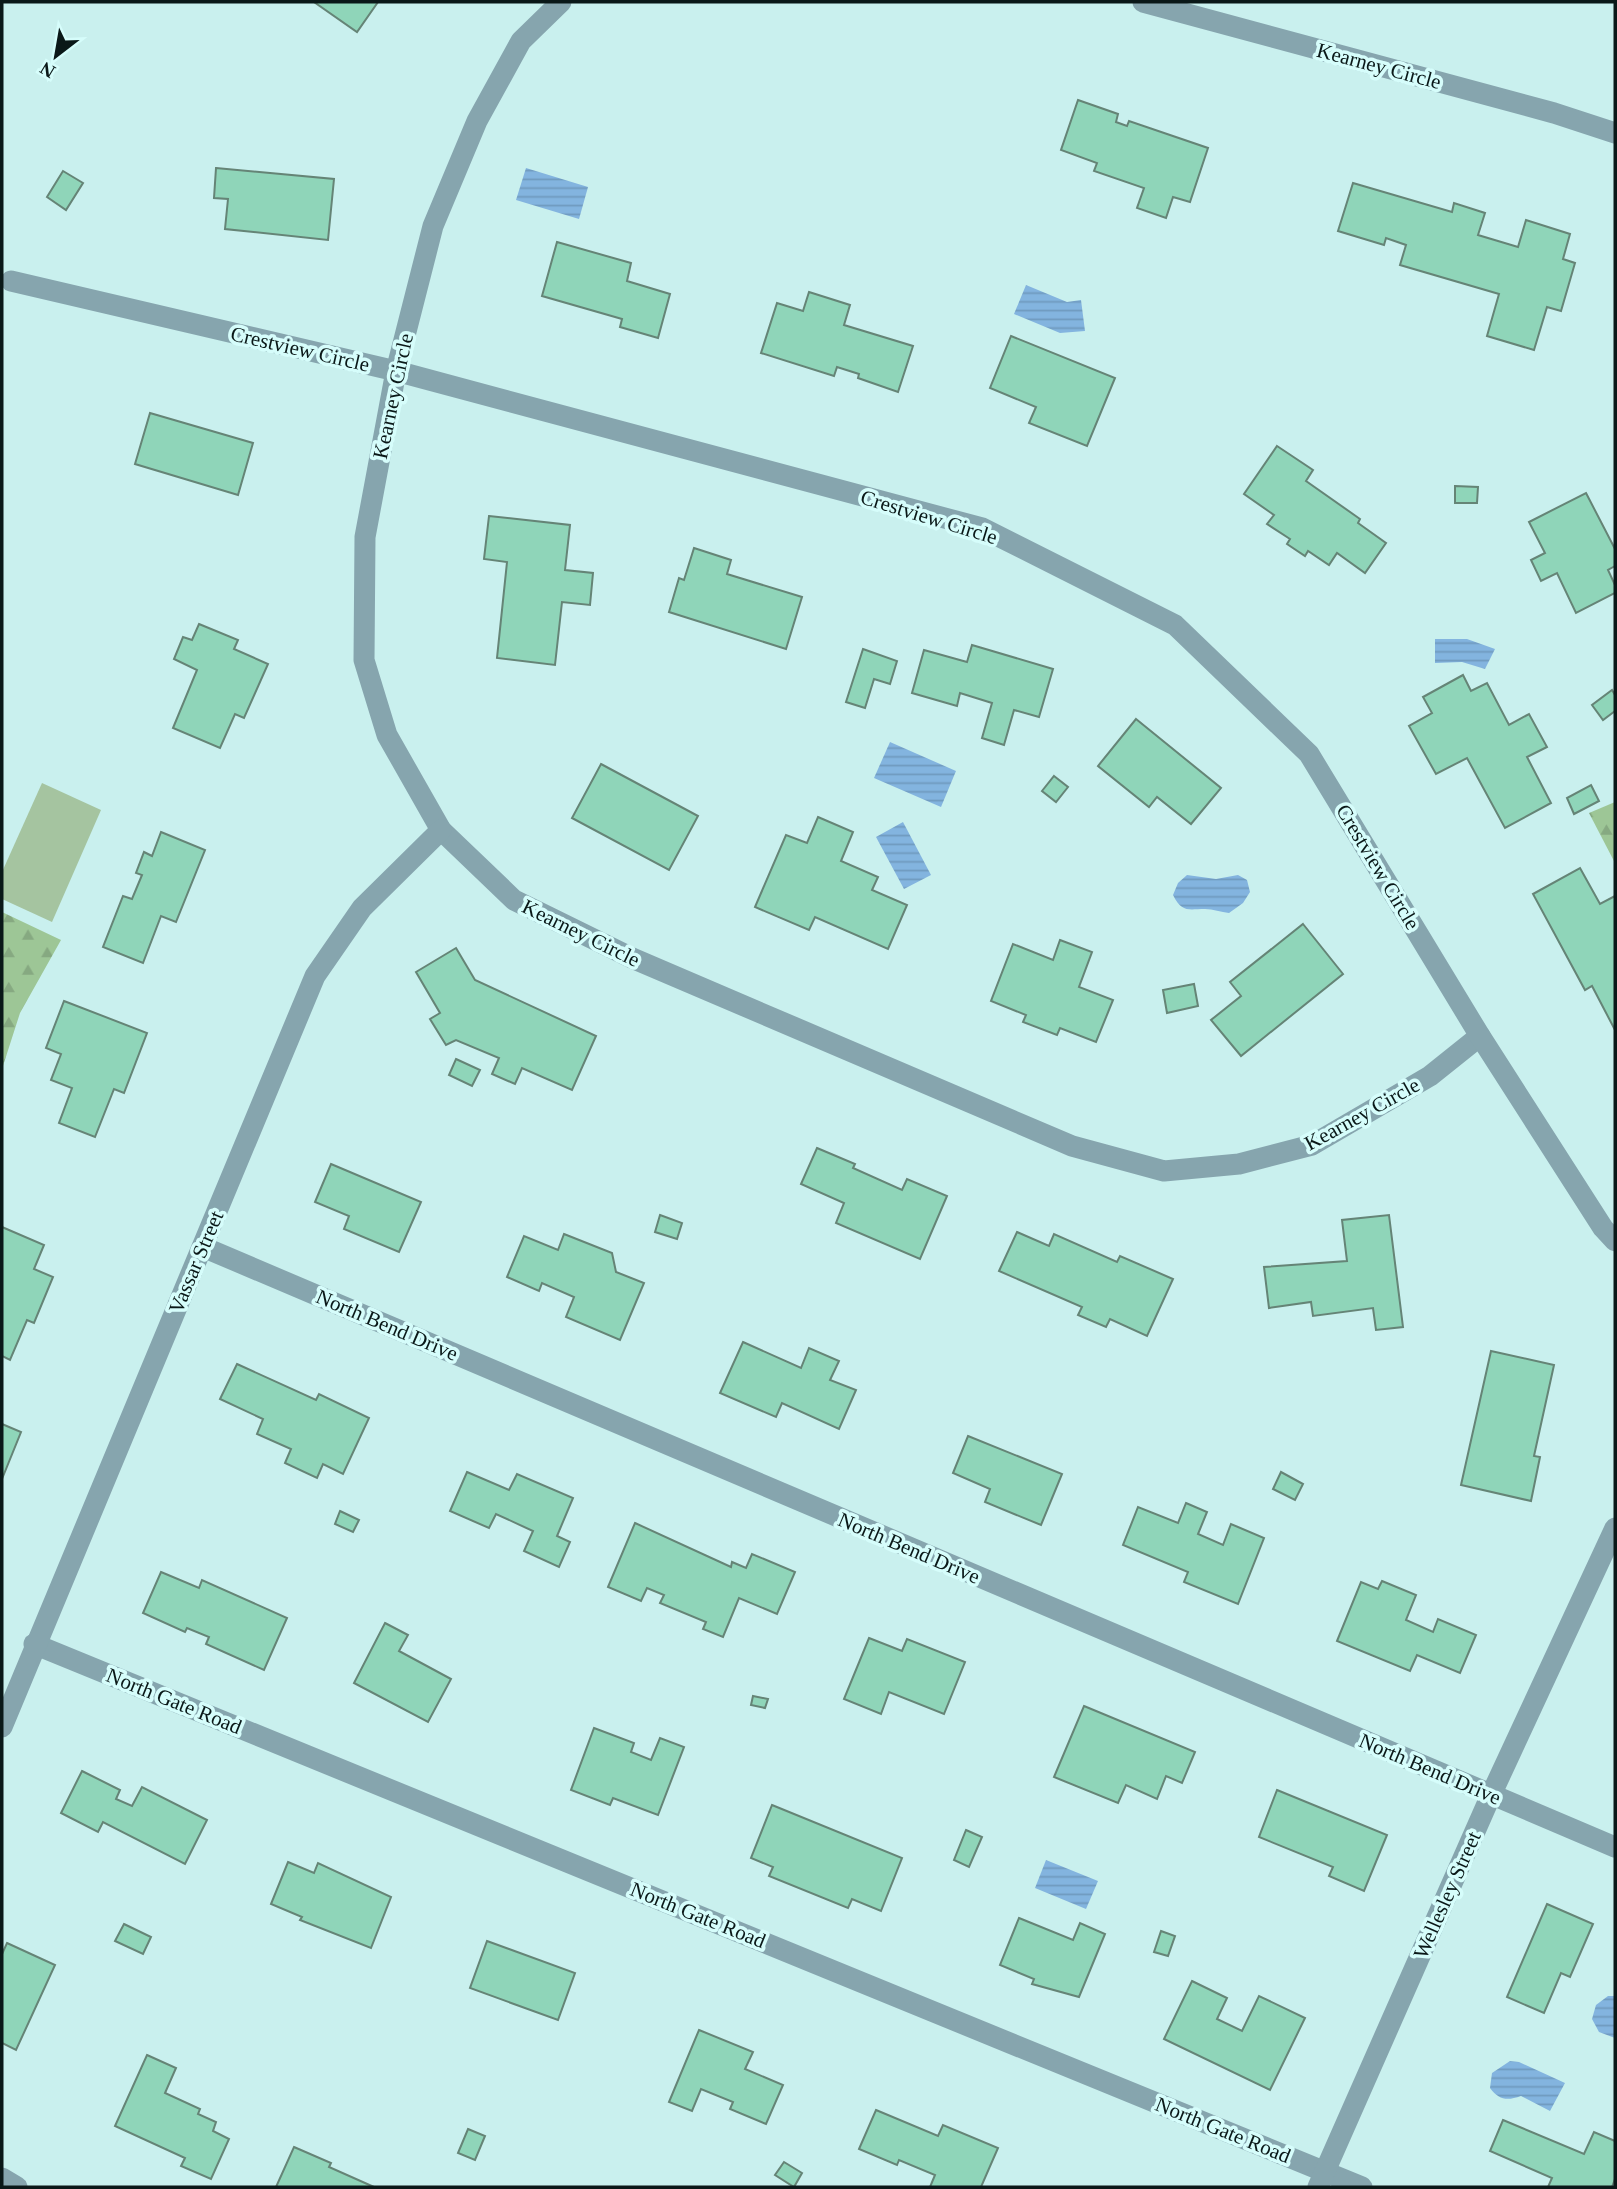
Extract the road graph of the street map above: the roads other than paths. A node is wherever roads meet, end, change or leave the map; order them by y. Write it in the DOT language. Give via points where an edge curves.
graph roads {
  1 [pos="561,2"];
  2 [pos="1143,2"];
  3 [pos="1615,133"];
  4 [pos="11,281"];
  5 [pos="396,371"];
  6 [pos="441,830"];
  7 [pos="1480,1036"];
  8 [pos="1615,1241"];
  9 [pos="203,1247"];
  10 [pos="1615,1528"];
  11 [pos="34,1644"];
  12 [pos="2,1727"];
  13 [pos="1491,1795"];
  14 [pos="1615,1847"];
  15 [pos="2,2178"];
  16 [pos="1322,2180"];
  17 [pos="17,2187"];
  18 [pos="1362,2187"];
  1 -- 5 [label="street, Kearney Circle" via="521,41 477,121 433,226"];
  2 -- 3 [label="street, Kearney Circle"];
  4 -- 5 [label="street, Crestview Circle"];
  5 -- 6 [label="street, Kearney Circle" via="365,537 364,660 387,735"];
  5 -- 7 [label="street, Crestview Circle" via="982,528 1175,625 1309,754"];
  6 -- 7 [label="street, Kearney Circle" via="513,900 632,958 1072,1146 1164,1171 1239,1164 1312,1145 1430,1076"];
  6 -- 9 [label="street, Vassar Street" via="362,908 315,976"];
  7 -- 8 [label="street, Crestview Circle"];
  9 -- 11 [label="street, Vassar Street"];
  9 -- 13 [label="street, North Bend Drive"];
  10 -- 13 [label="street, Wellesley Street"];
  11 -- 12 [label="street, Vassar Street"];
  11 -- 16 [label="street, North Gate Road"];
  13 -- 14 [label="street, North Bend Drive"];
  13 -- 16 [label="street, Wellesley Street"];
  15 -- 17 [label="street"];
  16 -- 18 [label="street, North Gate Road"];
}
